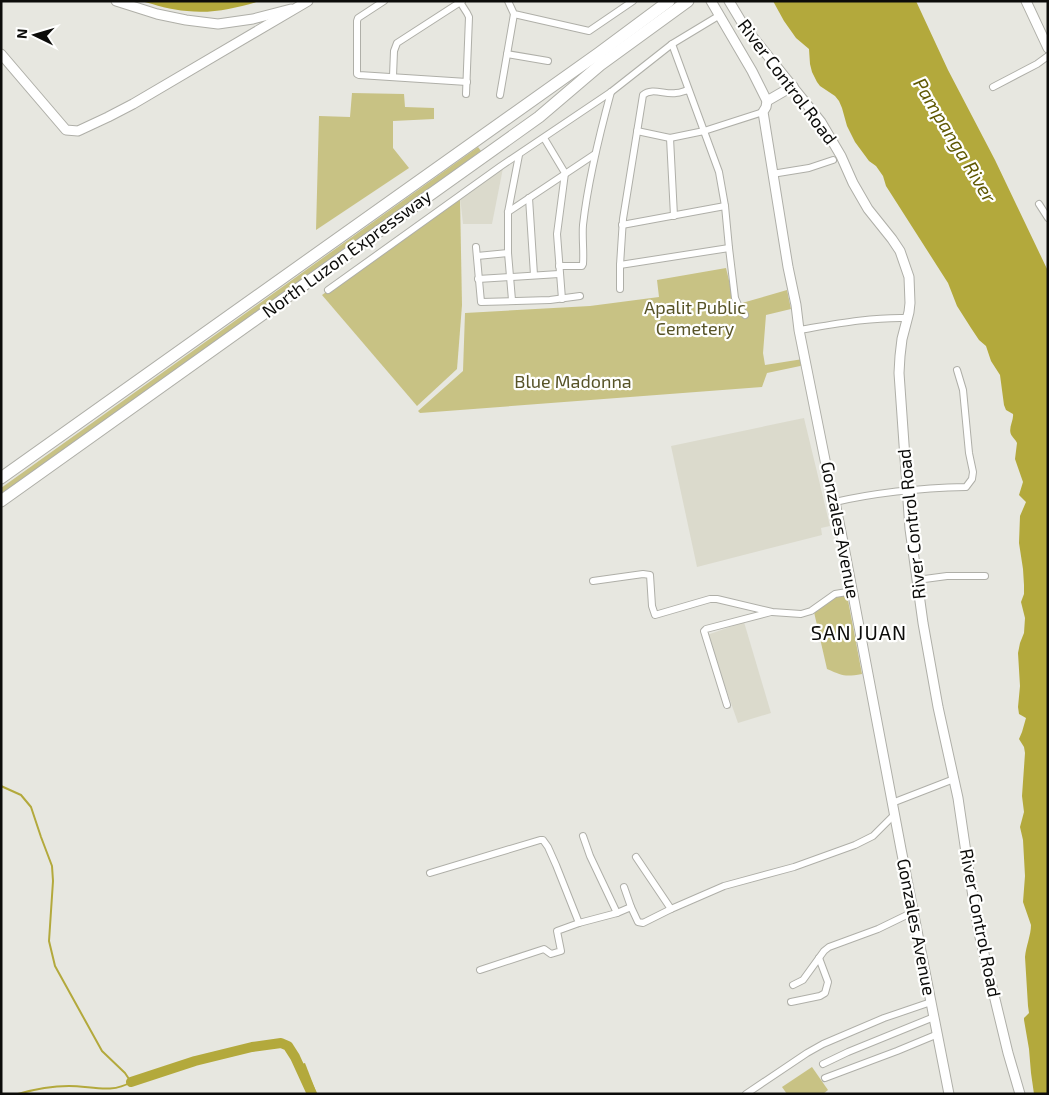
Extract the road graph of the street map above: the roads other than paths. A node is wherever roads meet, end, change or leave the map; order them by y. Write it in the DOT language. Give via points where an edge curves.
graph roads {
  1 [pos="116,1"];
  2 [pos="308,1"];
  3 [pos="384,1"];
  4 [pos="508,1"];
  5 [pos="633,1"];
  6 [pos="669,1"];
  7 [pos="688,1"];
  8 [pos="711,1"];
  9 [pos="729,1"];
  10 [pos="1026,1"];
  11 [pos="461,2"];
  12 [pos="298,7"];
  13 [pos="514,14"];
  14 [pos="720,15"];
  15 [pos="672,44"];
  16 [pos="1048,48"];
  17 [pos="1,54"];
  18 [pos="507,54"];
  19 [pos="1048,56"];
  20 [pos="548,61"];
  21 [pos="393,76"];
  22 [pos="467,82"];
  23 [pos="793,86"];
  24 [pos="994,87"];
  25 [pos="688,90"];
  26 [pos="611,92"];
  27 [pos="466,94"];
  28 [pos="500,95"];
  29 [pos="767,101"];
  30 [pos="763,112"];
  31 [pos="637,131"];
  32 [pos="704,131"];
  33 [pos="544,138"];
  34 [pos="670,138"];
  35 [pos="594,154"];
  36 [pos="519,155"];
  37 [pos="833,160"];
  38 [pos="565,173"];
  39 [pos="772,174"];
  40 [pos="529,198"];
  41 [pos="1039,204"];
  42 [pos="725,206"];
  43 [pos="508,212"];
  44 [pos="674,216"];
  45 [pos="1048,218"];
  46 [pos="622,225"];
  47 [pos="476,247"];
  48 [pos="729,248"];
  49 [pos="508,254"];
  50 [pos="477,256"];
  51 [pos="620,265"];
  52 [pos="559,266"];
  53 [pos="560,274"];
  54 [pos="534,275"];
  55 [pos="510,277"];
  56 [pos="478,279"];
  57 [pos="620,289"];
  58 [pos="328,290"];
  59 [pos="580,296"];
  60 [pos="562,298"];
  61 [pos="512,300"];
  62 [pos="745,315"];
  63 [pos="907,318"];
  64 [pos="799,330"];
  65 [pos="957,370"];
  66 [pos="1,478"];
  67 [pos="908,490"];
  68 [pos="1,501"];
  69 [pos="835,502"];
  70 [pos="985,576"];
  71 [pos="917,580"];
  72 [pos="593,581"];
  73 [pos="852,589"];
  74 [pos="772,612"];
  75 [pos="727,706"];
  76 [pos="954,779"];
  77 [pos="892,803"];
  78 [pos="895,814"];
  79 [pos="583,836"];
  80 [pos="636,857"];
  81 [pos="430,873"];
  82 [pos="624,887"];
  83 [pos="631,907"];
  84 [pos="671,909"];
  85 [pos="913,912"];
  86 [pos="617,913"];
  87 [pos="579,923"];
  88 [pos="818,958"];
  89 [pos="480,970"];
  90 [pos="793,985"];
  91 [pos="791,1002"];
  92 [pos="931,1002"];
  93 [pos="934,1017"];
  94 [pos="938,1034"];
  95 [pos="822,1064"];
  96 [pos="825,1078"];
  97 [pos="746,1094"];
  98 [pos="949,1094"];
  99 [pos="1020,1094"];
  1 -- 12 [label="street" via="157,14 218,24"];
  2 -- 12 [label="street"];
  3 -- 21 [label="street" via="358,18 356,73"];
  4 -- 13 [label="street"];
  5 -- 13 [label="street" via="589,31"];
  6 -- 66 [label="highway, North Luzon Expressway"];
  7 -- 68 [label="highway, North Luzon Expressway" via="600,64 539,117"];
  8 -- 14 [label="street"];
  9 -- 23 [label="street, River Control Road" via="744,26"];
  10 -- 16 [label="street"];
  11 -- 21 [label="street" via="396,43"];
  11 -- 22 [label="street" via="468,17"];
  12 -- 17 [label="street" via="133,104 78,131 66,130"];
  13 -- 18 [label="street"];
  14 -- 15 [label="street"];
  14 -- 29 [label="street"];
  15 -- 25 [label="street"];
  15 -- 26 [label="street"];
  18 -- 20 [label="street"];
  18 -- 28 [label="street"];
  19 -- 24 [label="street"];
  21 -- 22 [label="street"];
  22 -- 27 [label="street"];
  23 -- 29 [label="street"];
  23 -- 63 [label="street, River Control Road" via="821,122 868,209 900,251 909,277"];
  25 -- 31 [label="street" via="675,94 646,92"];
  25 -- 32 [label="street"];
  26 -- 33 [label="street"];
  26 -- 35 [label="street"];
  29 -- 30 [label="street"];
  30 -- 32 [label="street"];
  30 -- 39 [label="street, Gonzales Avenue"];
  31 -- 34 [label="street"];
  31 -- 46 [label="street"];
  32 -- 34 [label="street"];
  32 -- 42 [label="street" via="719,172"];
  33 -- 36 [label="street"];
  33 -- 38 [label="street"];
  34 -- 44 [label="street"];
  35 -- 38 [label="street"];
  35 -- 52 [label="street" via="583,227 583,264"];
  36 -- 43 [label="street"];
  36 -- 58 [label="street"];
  37 -- 39 [label="street" via="810,168"];
  38 -- 40 [label="street"];
  38 -- 52 [label="street" via="557,234"];
  39 -- 64 [label="street, Gonzales Avenue"];
  40 -- 43 [label="street"];
  40 -- 54 [label="street"];
  41 -- 45 [label="street"];
  42 -- 44 [label="street"];
  42 -- 48 [label="street"];
  43 -- 49 [label="street"];
  44 -- 46 [label="street"];
  46 -- 51 [label="street"];
  47 -- 50 [label="street"];
  48 -- 51 [label="street"];
  48 -- 62 [label="street" via="735,298"];
  49 -- 50 [label="street"];
  49 -- 55 [label="street"];
  50 -- 56 [label="street"];
  51 -- 57 [label="street"];
  52 -- 53 [label="street"];
  53 -- 54 [label="street"];
  53 -- 60 [label="street"];
  54 -- 55 [label="street"];
  55 -- 56 [label="street"];
  55 -- 61 [label="street"];
  56 -- 61 [label="street" via="480,302"];
  59 -- 60 [label="street"];
  60 -- 61 [label="street"];
  63 -- 64 [label="street" via="858,320"];
  63 -- 67 [label="street, River Control Road" via="899,373"];
  64 -- 69 [label="street, Gonzales Avenue"];
  65 -- 67 [label="street" via="963,390 972,479 966,487"];
  67 -- 69 [label="street"];
  67 -- 71 [label="street, River Control Road"];
  69 -- 73 [label="street, Gonzales Avenue"];
  70 -- 71 [label="street"];
  71 -- 76 [label="street, River Control Road"];
  72 -- 74 [label="street" via="650,574 655,614 710,599"];
  73 -- 74 [label="street" via="835,594 800,614"];
  73 -- 77 [label="street, Gonzales Avenue"];
  74 -- 75 [label="street" via="704,631"];
  76 -- 77 [label="street"];
  76 -- 99 [label="street, River Control Road" via="979,934"];
  77 -- 78 [label="street, Gonzales Avenue"];
  78 -- 84 [label="street" via="873,836 855,845 794,867 724,886"];
  78 -- 85 [label="street, Gonzales Avenue"];
  79 -- 86 [label="street"];
  80 -- 84 [label="street"];
  81 -- 87 [label="street" via="543,840"];
  82 -- 83 [label="street"];
  83 -- 84 [label="street" via="638,922 643,923"];
  83 -- 86 [label="street"];
  85 -- 88 [label="street" via="829,947"];
  85 -- 92 [label="street, Gonzales Avenue"];
  86 -- 87 [label="street"];
  87 -- 89 [label="street" via="557,931 562,950 552,954 544,949"];
  88 -- 90 [label="street" via="803,980"];
  88 -- 91 [label="street" via="828,982 825,993"];
  92 -- 93 [label="street, Gonzales Avenue"];
  92 -- 97 [label="street" via="823,1044"];
  93 -- 94 [label="street, Gonzales Avenue"];
  93 -- 95 [label="street"];
  94 -- 96 [label="street"];
  94 -- 98 [label="street, Gonzales Avenue"];
}
